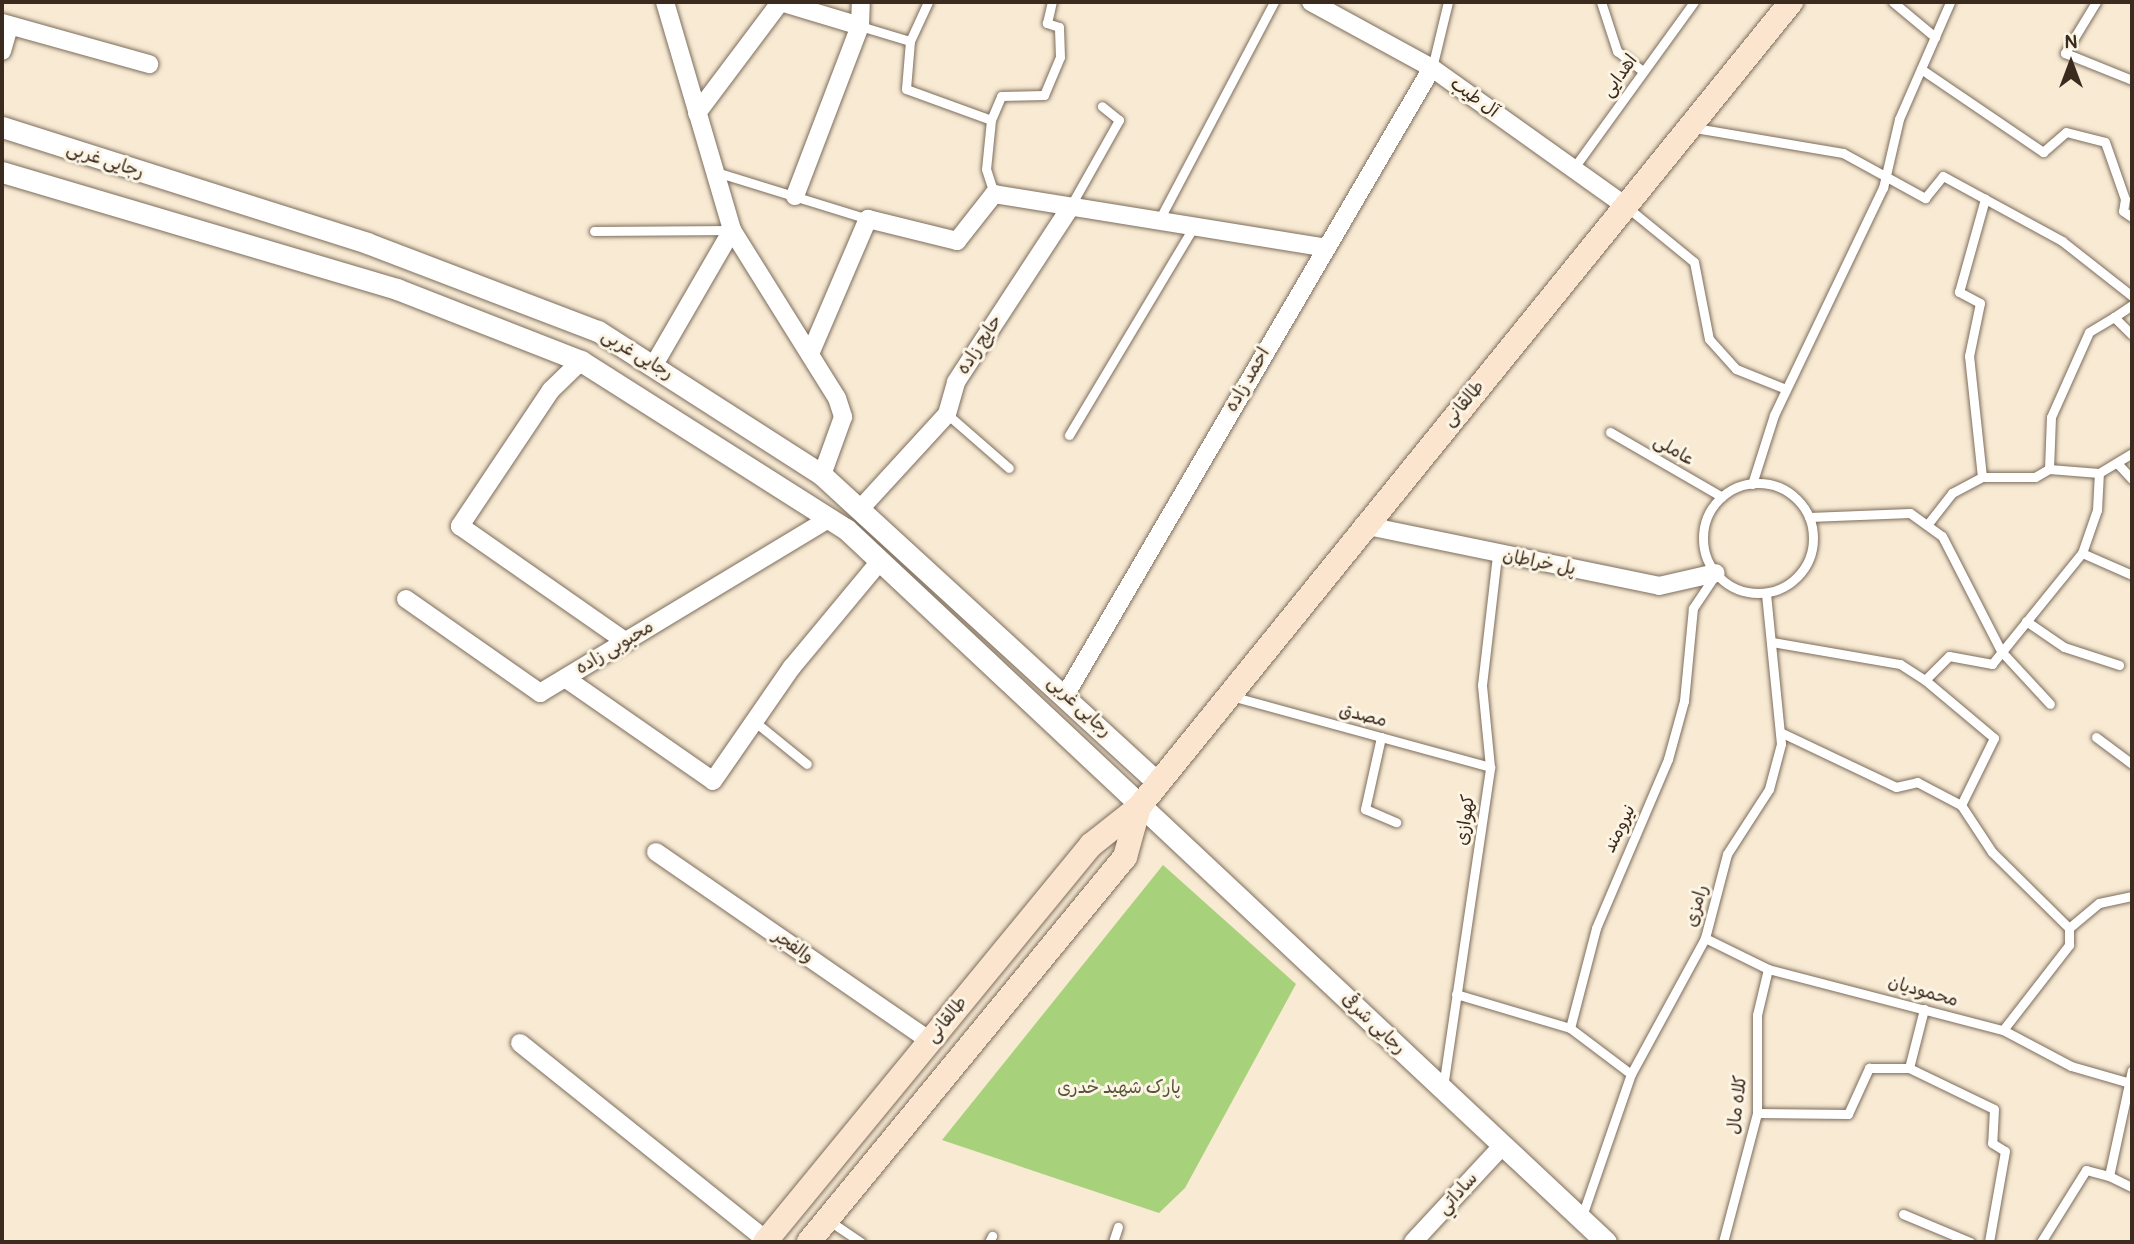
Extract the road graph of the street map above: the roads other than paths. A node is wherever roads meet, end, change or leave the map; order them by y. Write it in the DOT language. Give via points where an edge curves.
graph roads {
  1 [pos="665,2"];
  2 [pos="861,2"];
  3 [pos="928,2"];
  4 [pos="1052,2"];
  5 [pos="1274,2"];
  6 [pos="1311,2"];
  7 [pos="1448,2"];
  8 [pos="1601,2"];
  9 [pos="1694,2"];
  10 [pos="1791,2"];
  11 [pos="1893,2"];
  12 [pos="1950,2"];
  13 [pos="2096,2"];
  14 [pos="779,4"];
  15 [pos="6,25"];
  16 [pos="860,26"];
  17 [pos="1935,37"];
  18 [pos="909,41"];
  19 [pos="2,51"];
  20 [pos="149,65"];
  21 [pos="1432,68"];
  22 [pos="1921,69"];
  23 [pos="1643,71"];
  24 [pos="2132,80"];
  25 [pos="1102,106"];
  26 [pos="697,113"];
  27 [pos="991,120"];
  28 [pos="2,127"];
  29 [pos="1693,128"];
  30 [pos="1573,169"];
  31 [pos="715,172"];
  32 [pos="2,173"];
  33 [pos="1885,177"];
  34 [pos="994,194"];
  35 [pos="795,196"];
  36 [pos="1985,199"];
  37 [pos="1628,208"];
  38 [pos="1069,209"];
  39 [pos="2132,217"];
  40 [pos="867,219"];
  41 [pos="1158,222"];
  42 [pos="1193,228"];
  43 [pos="732,230"];
  44 [pos="594,231"];
  45 [pos="1326,248"];
  46 [pos="2132,296"];
  47 [pos="2132,305"];
  48 [pos="2115,317"];
  49 [pos="598,331"];
  50 [pos="2132,335"];
  51 [pos="810,354"];
  52 [pos="581,361"];
  53 [pos="655,363"];
  54 [pos="1786,389"];
  55 [pos="947,414"];
  56 [pos="1610,432"];
  57 [pos="1069,435"];
  58 [pos="2132,453"];
  59 [pos="2117,463"];
  60 [pos="1009,468"];
  61 [pos="2049,469"];
  62 [pos="2099,473"];
  63 [pos="822,475"];
  64 [pos="1982,477"];
  65 [pos="2132,479"];
  66 [pos="1752,484"];
  67 [pos="1722,497"];
  68 [pos="861,508"];
  69 [pos="1809,517"];
  70 [pos="830,518"];
  71 [pos="1363,525"];
  72 [pos="1927,525"];
  73 [pos="2082,553"];
  74 [pos="1497,555"];
  75 [pos="880,561"];
  76 [pos="1716,573"];
  77 [pos="2132,575"];
  78 [pos="1766,593"];
  79 [pos="406,599"];
  80 [pos="2026,621"];
  81 [pos="626,642"];
  82 [pos="1772,642"];
  83 [pos="2001,651"];
  84 [pos="2119,665"];
  85 [pos="565,678"];
  86 [pos="1926,680"];
  87 [pos="1066,694"];
  88 [pos="1227,695"];
  89 [pos="2050,705"];
  90 [pos="754,721"];
  91 [pos="1780,732"];
  92 [pos="1381,737"];
  93 [pos="2096,737"];
  94 [pos="807,764"];
  95 [pos="2132,764"];
  96 [pos="1489,767"];
  97 [pos="1158,783"];
  98 [pos="1961,805"];
  99 [pos="1139,807"];
  100 [pos="1396,822"];
  101 [pos="656,852"];
  102 [pos="2132,896"];
  103 [pos="2070,928"];
  104 [pos="1705,938"];
  105 [pos="1768,969"];
  106 [pos="1456,994"];
  107 [pos="1924,1010"];
  108 [pos="1570,1028"];
  109 [pos="2003,1030"];
  110 [pos="930,1041"];
  111 [pos="520,1043"];
  112 [pos="1909,1068"];
  113 [pos="2132,1070"];
  114 [pos="1631,1074"];
  115 [pos="2130,1083"];
  116 [pos="1442,1089"];
  117 [pos="1757,1112"];
  118 [pos="1503,1145"];
  119 [pos="2109,1176"];
  120 [pos="2132,1187"];
  121 [pos="1903,1214"];
  122 [pos="828,1220"];
  123 [pos="1118,1227"];
  124 [pos="1594,1234"];
  125 [pos="765,1241"];
  126 [pos="809,1242"];
  127 [pos="861,1242"];
  128 [pos="1113,1242"];
  129 [pos="1413,1242"];
  130 [pos="1723,1242"];
  131 [pos="1970,1242"];
  132 [pos="1989,1242"];
  133 [pos="2041,1242"];
  1 -- 26 [label="street"];
  2 -- 16 [label="street"];
  3 -- 18 [label="lane"];
  4 -- 27 [label="lane" via="1047,23 1059,27 1060,57 1044,95 1001,96"];
  5 -- 41 [label="lane"];
  6 -- 21 [label="street, آل طیب"];
  7 -- 21 [label="lane"];
  8 -- 23 [label="lane" via="1617,51"];
  9 -- 23 [label="lane, اهدایی"];
  10 -- 29 [label="main road, طالقانی"];
  11 -- 17 [label="lane"];
  12 -- 17 [label="lane"];
  13 -- 24 [label="lane" via="2065,53"];
  14 -- 16 [label="street"];
  14 -- 26 [label="street"];
  15 -- 19 [label="street"];
  15 -- 20 [label="street"];
  16 -- 18 [label="lane"];
  16 -- 35 [label="street"];
  17 -- 22 [label="lane"];
  18 -- 27 [label="lane" via="906,89"];
  21 -- 30 [label="street, آل طیب"];
  21 -- 45 [label="street, احمد زاده"];
  22 -- 33 [label="lane" via="1899,119"];
  22 -- 39 [label="lane" via="2043,152 2066,132 2105,142 2125,199 2123,211"];
  23 -- 30 [label="lane, اهدایی"];
  25 -- 38 [label="lane" via="1119,120"];
  26 -- 31 [label="street"];
  27 -- 34 [label="lane" via="986,170"];
  28 -- 49 [label="street, رجایی غربی" via="367,243"];
  29 -- 33 [label="lane" via="1724,128 1843,153"];
  29 -- 37 [label="main road, طالقانی"];
  30 -- 37 [label="street, آل طیب"];
  31 -- 35 [label="lane"];
  31 -- 43 [label="street"];
  32 -- 52 [label="street, رجایی غربی" via="397,289"];
  33 -- 36 [label="lane" via="1925,198 1943,176"];
  33 -- 54 [label="lane"];
  34 -- 38 [label="street"];
  34 -- 40 [label="street" via="957,241"];
  35 -- 40 [label="lane"];
  36 -- 46 [label="lane" via="2062,241"];
  36 -- 64 [label="lane" via="1959,292 1980,303 1969,356"];
  37 -- 54 [label="lane" via="1694,262 1709,339 1736,369"];
  37 -- 71 [label="main road, طالقانی"];
  38 -- 41 [label="street"];
  38 -- 55 [label="street, حایج زاده" via="956,382"];
  40 -- 51 [label="street"];
  41 -- 42 [label="street"];
  42 -- 45 [label="street"];
  42 -- 57 [label="lane"];
  43 -- 44 [label="lane"];
  43 -- 51 [label="street"];
  43 -- 53 [label="street"];
  45 -- 87 [label="street, احمد زاده"];
  47 -- 48 [label="lane"];
  48 -- 50 [label="lane"];
  48 -- 61 [label="lane" via="2089,332 2056,405"];
  49 -- 52 [label="street"];
  49 -- 53 [label="street, رجایی غربی"];
  51 -- 63 [label="street" via="843,416"];
  52 -- 70 [label="street, رجایی غربی"];
  52 -- 81 [label="street" via="551,390 460,526"];
  53 -- 63 [label="street, رجایی غربی"];
  54 -- 66 [label="lane"];
  55 -- 60 [label="lane"];
  55 -- 68 [label="street, حایج زاده"];
  56 -- 67 [label="lane, عاملی"];
  58 -- 59 [label="lane"];
  59 -- 62 [label="lane"];
  59 -- 65 [label="lane"];
  61 -- 62 [label="lane"];
  61 -- 64 [label="lane" via="2035,477"];
  62 -- 73 [label="lane" via="2097,510"];
  63 -- 68 [label="street, رجایی غربی"];
  64 -- 72 [label="lane" via="1952,493"];
  66 -- 67 [label="lane"];
  66 -- 69 [label="lane" via="1786,491"];
  67 -- 76 [label="lane" via="1705,526 1703,542"];
  68 -- 87 [label="street, رجایی غربی"];
  69 -- 72 [label="lane" via="1910,513"];
  69 -- 78 [label="lane" via="1814,533 1806,565 1796,579"];
  70 -- 75 [label="street, رجایی غربی"];
  70 -- 81 [label="street, محبوبی زاده"];
  71 -- 74 [label="street, پل خراطان"];
  71 -- 88 [label="main road, طالقانی"];
  72 -- 83 [label="lane" via="1942,536"];
  73 -- 77 [label="lane"];
  73 -- 80 [label="lane"];
  74 -- 76 [label="street, پل خراطان" via="1659,586"];
  74 -- 96 [label="lane, کهوازی" via="1482,685"];
  75 -- 90 [label="street"];
  75 -- 99 [label="street, رجایی غربی"];
  76 -- 78 [label="lane" via="1730,585"];
  76 -- 108 [label="lane, نیرومند" via="1693,608 1688,678 1668,759 1609,891"];
  78 -- 82 [label="lane, رامزی"];
  79 -- 85 [label="street, محبوبی زاده" via="540,693"];
  80 -- 83 [label="lane"];
  80 -- 84 [label="lane" via="2064,647"];
  81 -- 85 [label="street, محبوبی زاده"];
  82 -- 86 [label="lane" via="1900,664"];
  82 -- 91 [label="lane, رامزی"];
  83 -- 86 [label="lane" via="1992,664 1949,656"];
  83 -- 89 [label="lane"];
  85 -- 90 [label="street" via="713,781"];
  86 -- 98 [label="lane" via="1994,738"];
  87 -- 97 [label="street, رجایی غربی"];
  88 -- 92 [label="lane, مصدق"];
  88 -- 97 [label="main road, طالقانی"];
  90 -- 94 [label="lane"];
  91 -- 98 [label="lane" via="1896,787 1917,782"];
  91 -- 104 [label="lane, رامزی" via="1769,789 1727,854"];
  92 -- 96 [label="lane, مصدق"];
  92 -- 100 [label="lane" via="1366,808"];
  93 -- 95 [label="lane"];
  96 -- 106 [label="lane, کهوازی"];
  97 -- 99 [label="main road, طالقانی"];
  98 -- 103 [label="lane" via="1992,852"];
  99 -- 110 [label="main road, طالقانی" via="1091,845"];
  99 -- 116 [label="street, رجایی شرقی"];
  99 -- 122 [label="main road, طالقانی" via="1125,858"];
  101 -- 110 [label="street, والفجر"];
  102 -- 103 [label="lane" via="2099,903"];
  103 -- 109 [label="lane" via="2069,945"];
  104 -- 105 [label="lane, محمودیان"];
  104 -- 114 [label="lane, رامزی"];
  105 -- 107 [label="lane, محمودیان"];
  105 -- 117 [label="lane, کلاه مال" via="1757,1015"];
  106 -- 108 [label="lane"];
  106 -- 116 [label="lane, کهوازی"];
  107 -- 109 [label="lane, محمودیان"];
  107 -- 112 [label="lane"];
  108 -- 114 [label="lane"];
  109 -- 115 [label="lane, محمودیان" via="2071,1066"];
  110 -- 125 [label="main road, طالقانی"];
  111 -- 125 [label="street"];
  112 -- 117 [label="lane" via="1869,1068 1848,1114"];
  112 -- 132 [label="lane" via="1994,1109 1992,1143 2005,1151"];
  113 -- 115 [label="lane"];
  114 -- 124 [label="lane, رامزی"];
  115 -- 119 [label="lane"];
  116 -- 118 [label="street, رجایی شرقی"];
  117 -- 130 [label="lane, کلاه مال"];
  118 -- 124 [label="street, رجایی شرقی"];
  118 -- 129 [label="street, ساداتي"];
  119 -- 120 [label="lane"];
  119 -- 133 [label="lane" via="2087,1170"];
  121 -- 131 [label="lane"];
  122 -- 126 [label="main road, طالقانی"];
  122 -- 127 [label="lane"];
  123 -- 128 [label="lane"];
}
